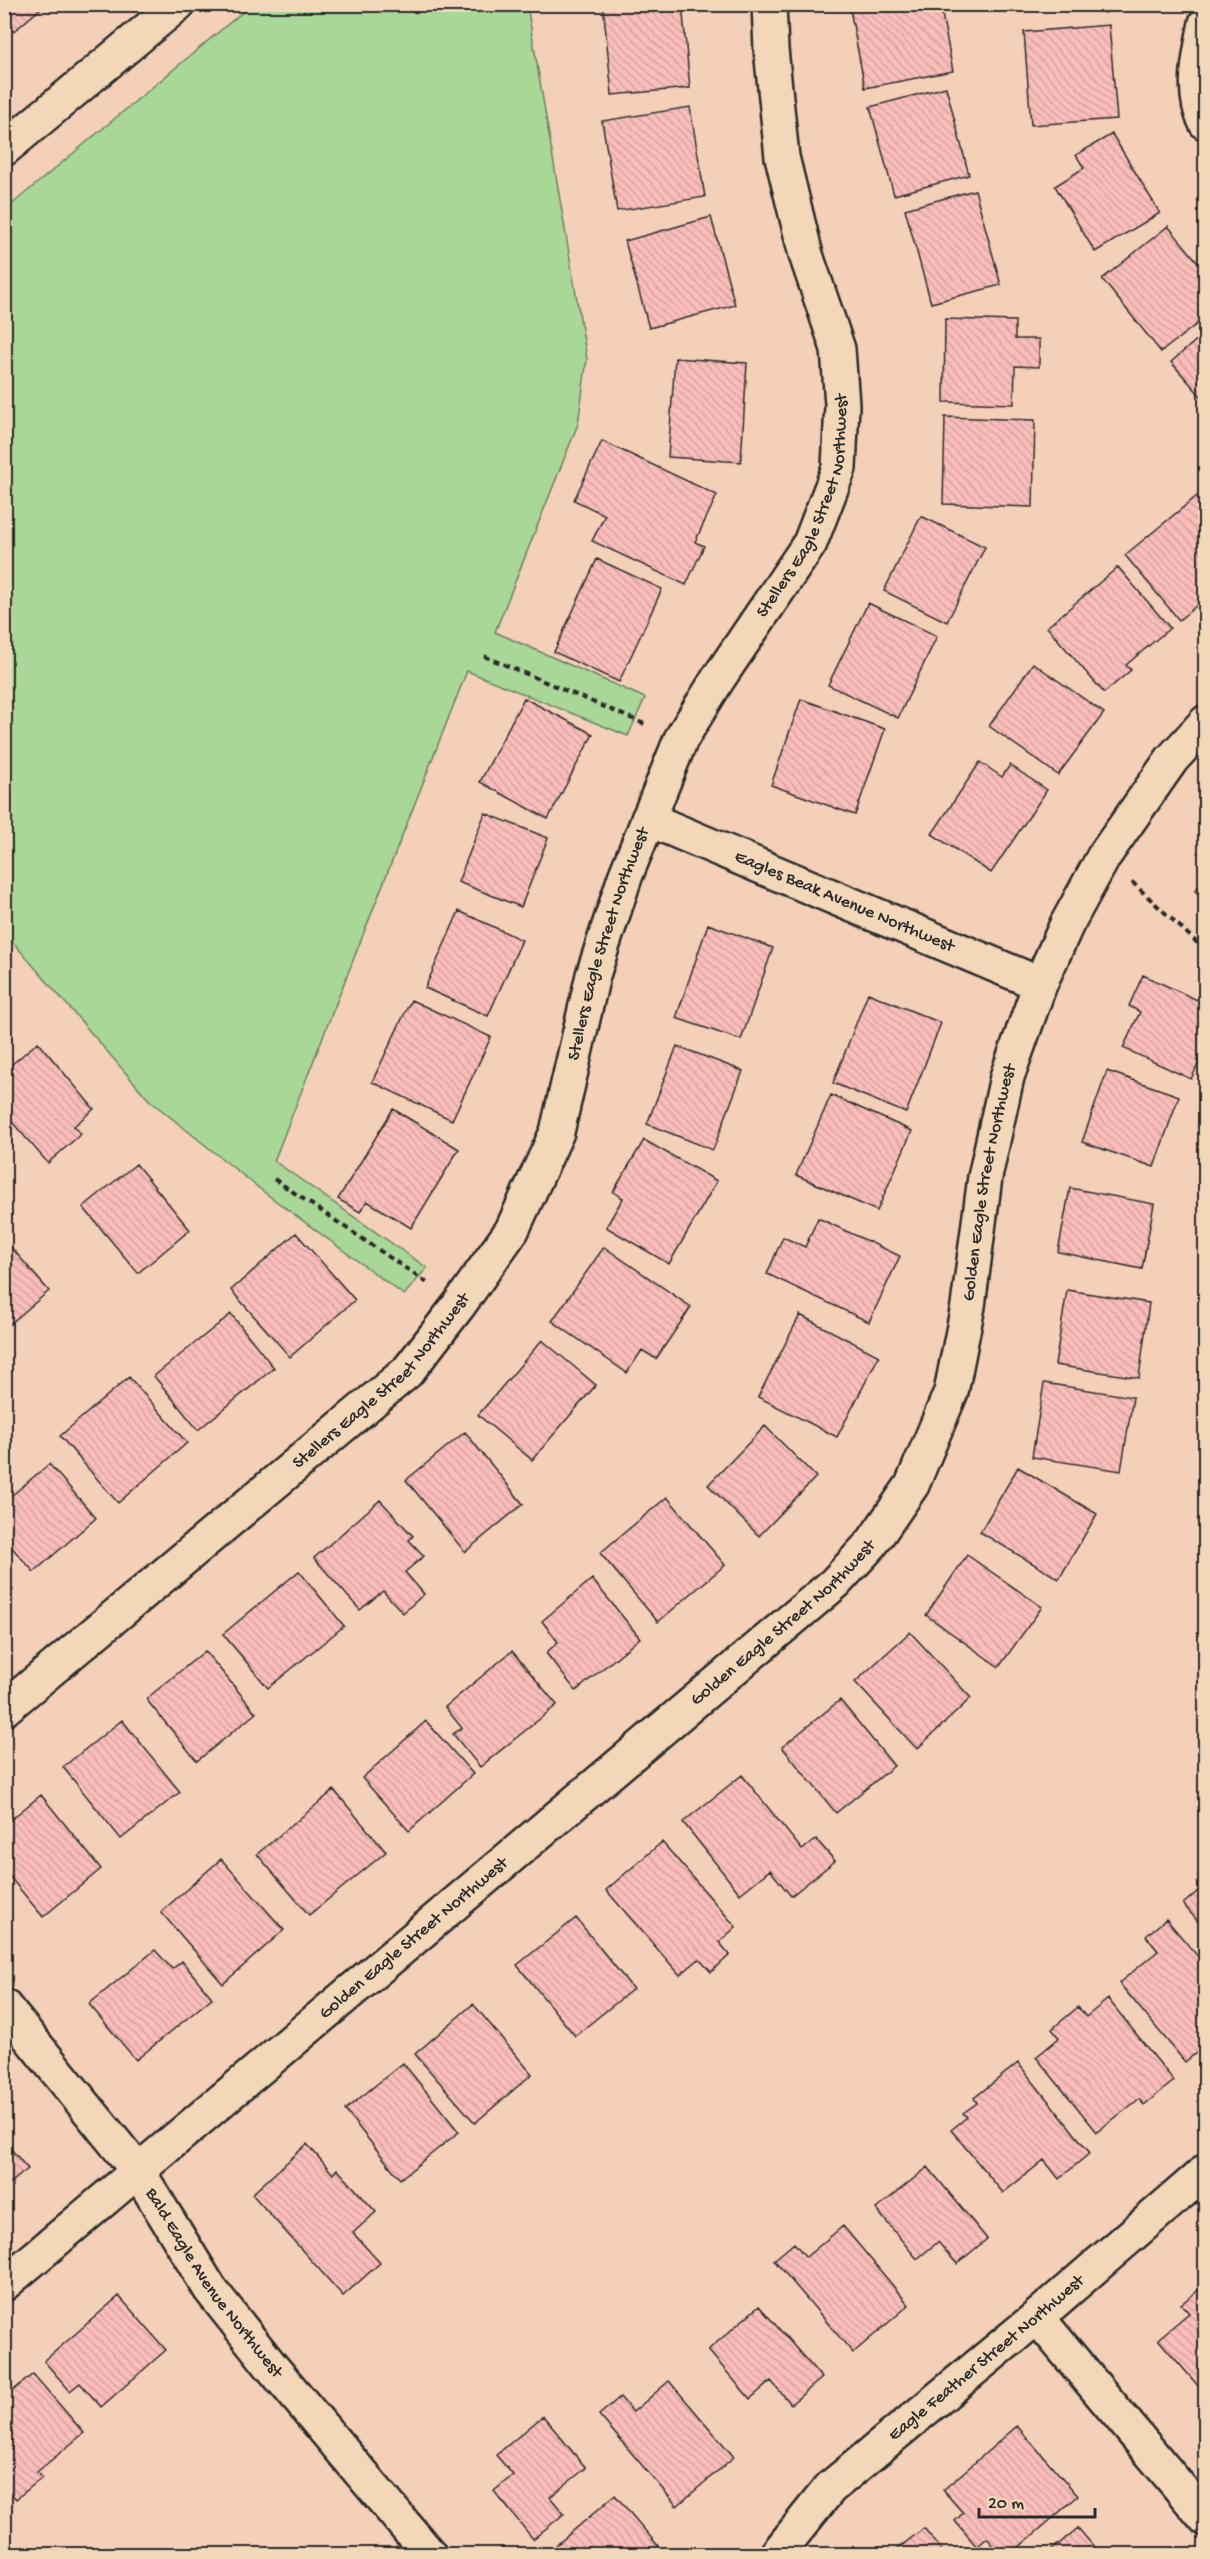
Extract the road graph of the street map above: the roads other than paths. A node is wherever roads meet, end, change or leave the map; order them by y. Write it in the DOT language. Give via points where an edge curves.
graph roads {
  1 [pos="178,4"];
  2 [pos="769,4"];
  3 [pos="1206,23"];
  4 [pos="1206,123"];
  5 [pos="4,149"];
  6 [pos="1206,722"];
  7 [pos="648,819"];
  8 [pos="1040,984"];
  9 [pos="4,1709"];
  10 [pos="4,2006"];
  11 [pos="138,2171"];
  12 [pos="1206,2171"];
  13 [pos="4,2283"];
  14 [pos="1037,2317"];
  15 [pos="1206,2519"];
  16 [pos="429,2554"];
  17 [pos="777,2554"];
  1 -- 5 [label="street"];
  2 -- 7 [label="street, Stellers Eagle Street Northwest" via="782,157 806,255 838,349 842,405 838,468 810,543 681,739"];
  3 -- 4 [label="street" via="1198,67 1200,113"];
  6 -- 8 [label="street, Golden Eagle Street Northwest" via="1172,759 1104,856"];
  7 -- 8 [label="street, Eagles Beak Avenue Northwest"];
  7 -- 9 [label="street, Stellers Eagle Street Northwest" via="593,975 557,1132 512,1230 459,1305 407,1372"];
  8 -- 11 [label="street, Golden Eagle Street Northwest" via="1007,1077 990,1154 951,1392 912,1485 872,1543 835,1583"];
  10 -- 11 [label="street, Bald Eagle Avenue Northwest"];
  11 -- 13 [label="street, Golden Eagle Street Northwest"];
  11 -- 16 [label="street, Bald Eagle Avenue Northwest" via="210,2289"];
  12 -- 14 [label="street, Eagle Feather Street Northwest"];
  14 -- 15 [label="street"];
  14 -- 17 [label="street, Eagle Feather Street Northwest" via="830,2488"];
}
